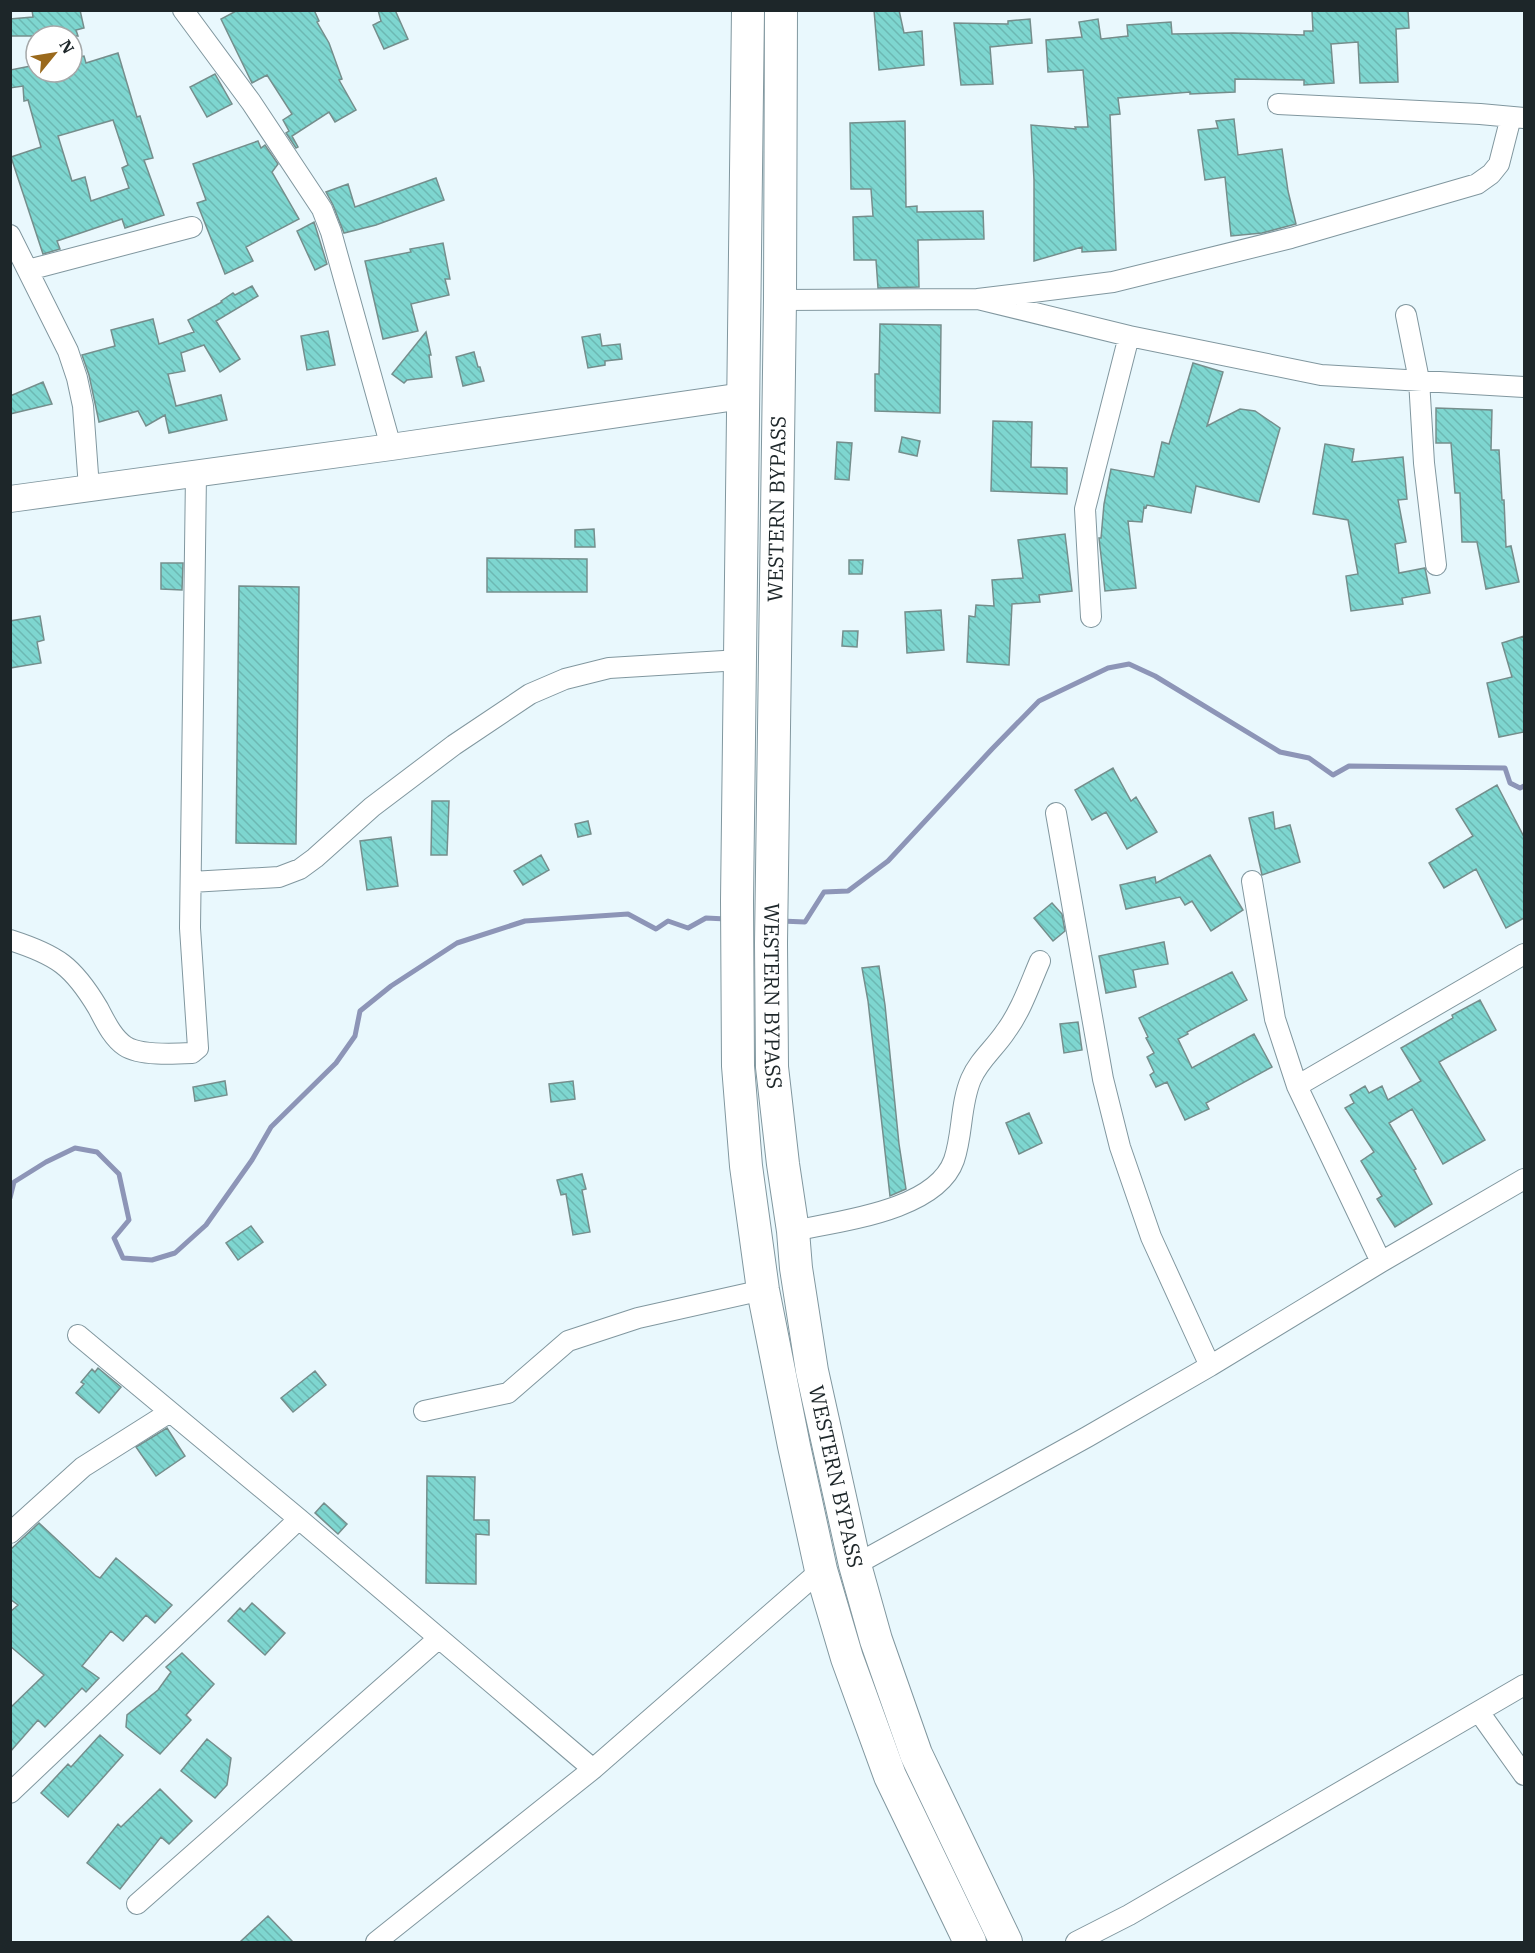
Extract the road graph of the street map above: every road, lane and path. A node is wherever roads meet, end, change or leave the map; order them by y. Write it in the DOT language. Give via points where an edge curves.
graph roads {
  1 [pos="183,10"];
  2 [pos="748,10"];
  3 [pos="781,10"];
  4 [pos="1278,104"];
  5 [pos="1518,117"];
  6 [pos="192,227"];
  7 [pos="10,235"];
  8 [pos="28,270"];
  9 [pos="978,299"];
  10 [pos="780,300"];
  11 [pos="1406,315"];
  12 [pos="1129,336"];
  13 [pos="1419,380"];
  14 [pos="1524,387"];
  15 [pos="743,396"];
  16 [pos="391,447"];
  17 [pos="195,474"];
  18 [pos="89,488"];
  19 [pos="10,499"];
  20 [pos="1436,565"];
  21 [pos="1091,617"];
  22 [pos="740,660"];
  23 [pos="1056,813"];
  24 [pos="1252,881"];
  25 [pos="190,882"];
  26 [pos="10,940"];
  27 [pos="1524,954"];
  28 [pos="1040,961"];
  29 [pos="1297,1086"];
  30 [pos="1524,1179"];
  31 [pos="793,1231"];
  32 [pos="1381,1262"];
  33 [pos="763,1290"];
  34 [pos="78,1335"];
  35 [pos="1210,1366"];
  36 [pos="424,1411"];
  37 [pos="170,1412"];
  38 [pos="299,1519"];
  39 [pos="10,1533"];
  40 [pos="855,1565"];
  41 [pos="820,1570"];
  42 [pos="439,1638"];
  43 [pos="1524,1685"];
  44 [pos="1479,1712"];
  45 [pos="593,1769"];
  46 [pos="1524,1775"];
  47 [pos="10,1793"];
  48 [pos="137,1905"];
  49 [pos="376,1942"];
  50 [pos="969,1942"];
  51 [pos="1006,1942"];
  52 [pos="1076,1942"];
  1 -- 16 [label="street" via="251,102 322,209 332,232"];
  2 -- 15 [label="main road, WESTERN BYPASS"];
  3 -- 10 [label="main road, WESTERN BYPASS"];
  4 -- 5 [label="street"];
  5 -- 9 [label="street" via="1499,164 1477,184 1291,238 1113,282"];
  6 -- 8 [label="street"];
  7 -- 8 [label="street"];
  8 -- 18 [label="street" via="77,378"];
  9 -- 10 [label="street"];
  9 -- 12 [label="street"];
  10 -- 31 [label="main road, WESTERN BYPASS" via="772,1067"];
  11 -- 13 [label="street"];
  12 -- 13 [label="street" via="1320,375"];
  12 -- 21 [label="street" via="1085,509"];
  13 -- 14 [label="street"];
  13 -- 20 [label="street"];
  15 -- 16 [label="street"];
  15 -- 22 [label="main road, WESTERN BYPASS"];
  16 -- 17 [label="street"];
  17 -- 18 [label="street"];
  17 -- 25 [label="street"];
  18 -- 19 [label="street"];
  22 -- 25 [label="street" via="609,668 565,679 530,694 454,745 372,807 300,869 279,877"];
  22 -- 33 [label="main road, WESTERN BYPASS" via="738,1066 746,1166"];
  23 -- 35 [label="street" via="1103,1079 1120,1147 1151,1237"];
  24 -- 29 [label="street" via="1275,1019"];
  25 -- 26 [label="street" via="198,1048 192,1053 142,1052 125,1046 115,1037 82,982 57,959"];
  27 -- 29 [label="street"];
  28 -- 31 [label="street" via="1007,1031 971,1080 958,1146 942,1179 896,1208"];
  29 -- 32 [label="street"];
  30 -- 32 [label="street"];
  31 -- 40 [label="main road, WESTERN BYPASS" via="812,1371"];
  32 -- 35 [label="street"];
  33 -- 36 [label="street" via="638,1318 568,1341 508,1393"];
  33 -- 41 [label="main road, WESTERN BYPASS"];
  34 -- 37 [label="street"];
  35 -- 40 [label="street"];
  37 -- 38 [label="street"];
  37 -- 39 [label="street" via="83,1467"];
  38 -- 42 [label="street"];
  38 -- 47 [label="street"];
  40 -- 51 [label="main road, WESTERN BYPASS" via="876,1640 916,1754"];
  41 -- 45 [label="street"];
  41 -- 50 [label="main road, WESTERN BYPASS" via="890,1776"];
  42 -- 45 [label="street"];
  42 -- 48 [label="street"];
  43 -- 44 [label="street"];
  44 -- 46 [label="street"];
  44 -- 52 [label="street"];
  45 -- 49 [label="street"];
}
